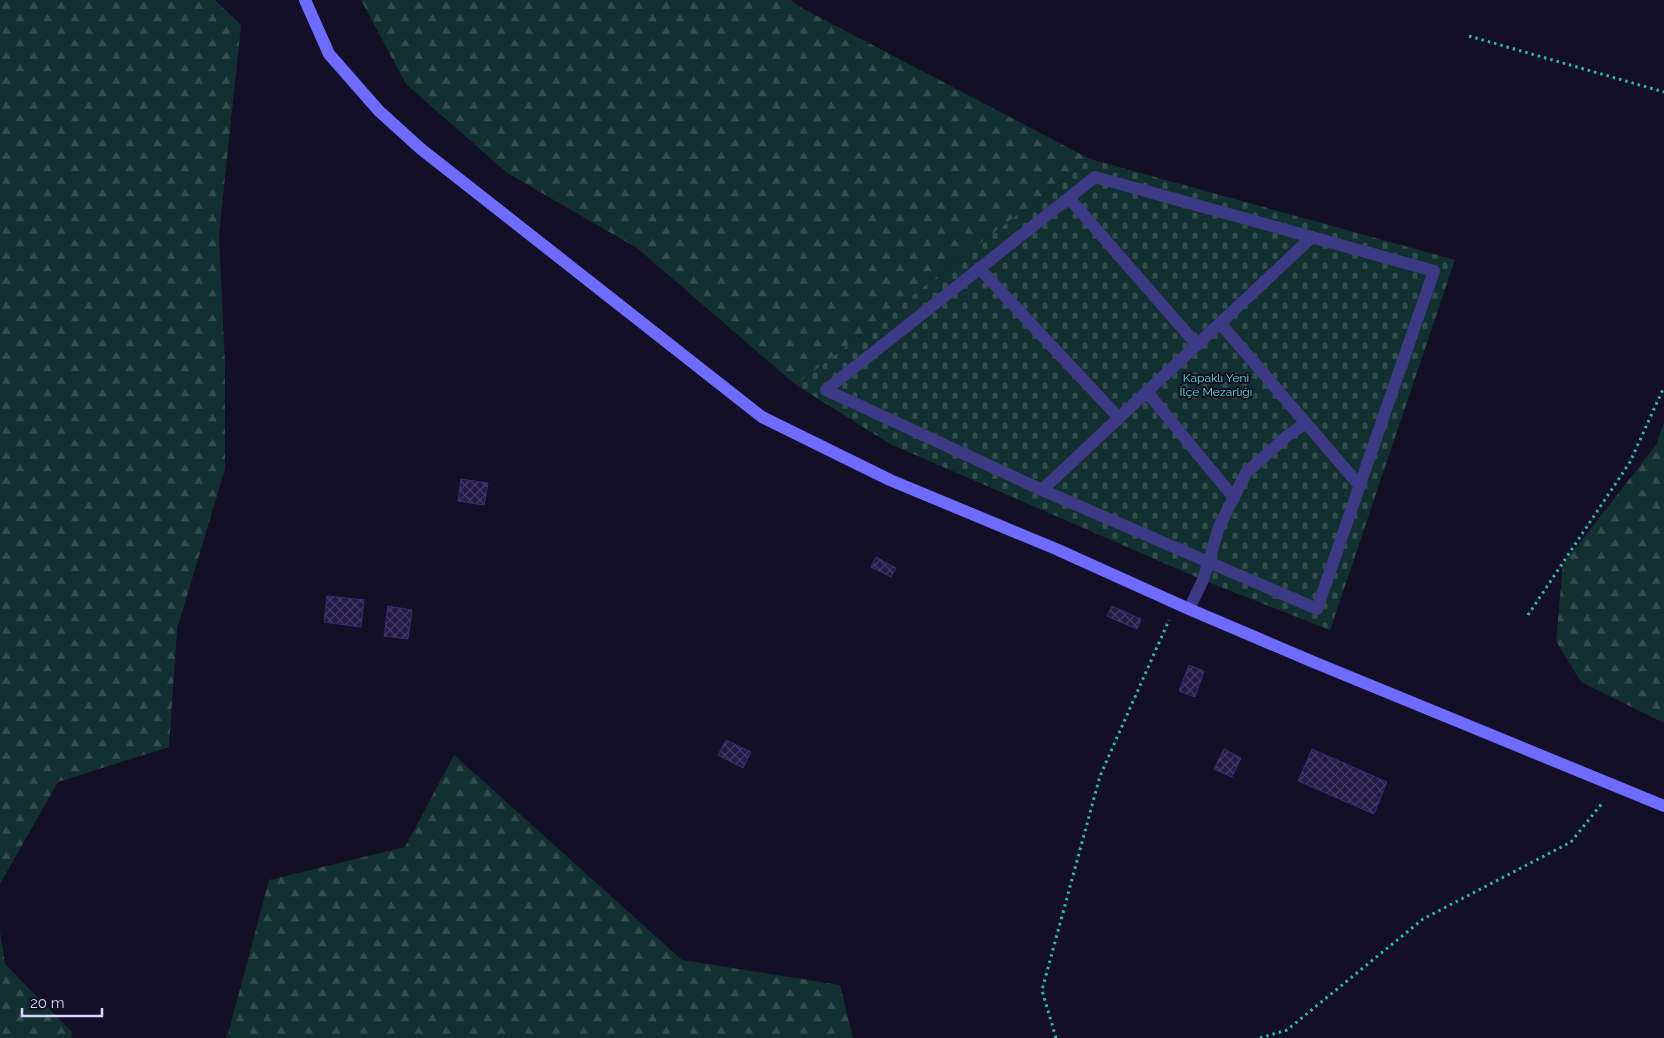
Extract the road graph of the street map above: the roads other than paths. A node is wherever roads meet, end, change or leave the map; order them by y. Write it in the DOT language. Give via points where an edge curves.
graph roads {
  1 [pos="305,0"];
  2 [pos="1069,198"];
  3 [pos="1312,237"];
  4 [pos="979,268"];
  5 [pos="1220,323"];
  6 [pos="1197,345"];
  7 [pos="1147,392"];
  8 [pos="1119,418"];
  9 [pos="1306,423"];
  10 [pos="1360,486"];
  11 [pos="1042,490"];
  12 [pos="1234,498"];
  13 [pos="1208,562"];
  14 [pos="1183,606"];
  15 [pos="1664,806"];
  1 -- 14 [label="street" via="329,54 379,111 421,149 762,417 890,480"];
  2 -- 3 [label="lane" via="1095,177"];
  2 -- 4 [label="lane"];
  2 -- 6 [label="lane"];
  3 -- 5 [label="lane"];
  3 -- 10 [label="lane" via="1434,271"];
  4 -- 8 [label="lane"];
  4 -- 11 [label="lane" via="826,390"];
  5 -- 6 [label="lane"];
  5 -- 9 [label="lane"];
  6 -- 7 [label="lane"];
  7 -- 8 [label="lane"];
  7 -- 12 [label="lane"];
  8 -- 11 [label="lane"];
  9 -- 10 [label="lane"];
  9 -- 12 [label="lane" via="1246,472"];
  10 -- 13 [label="lane" via="1317,609"];
  11 -- 13 [label="lane"];
  12 -- 13 [label="lane" via="1219,527"];
  13 -- 14 [label="lane" via="1203,580"];
  14 -- 15 [label="street"];
}
